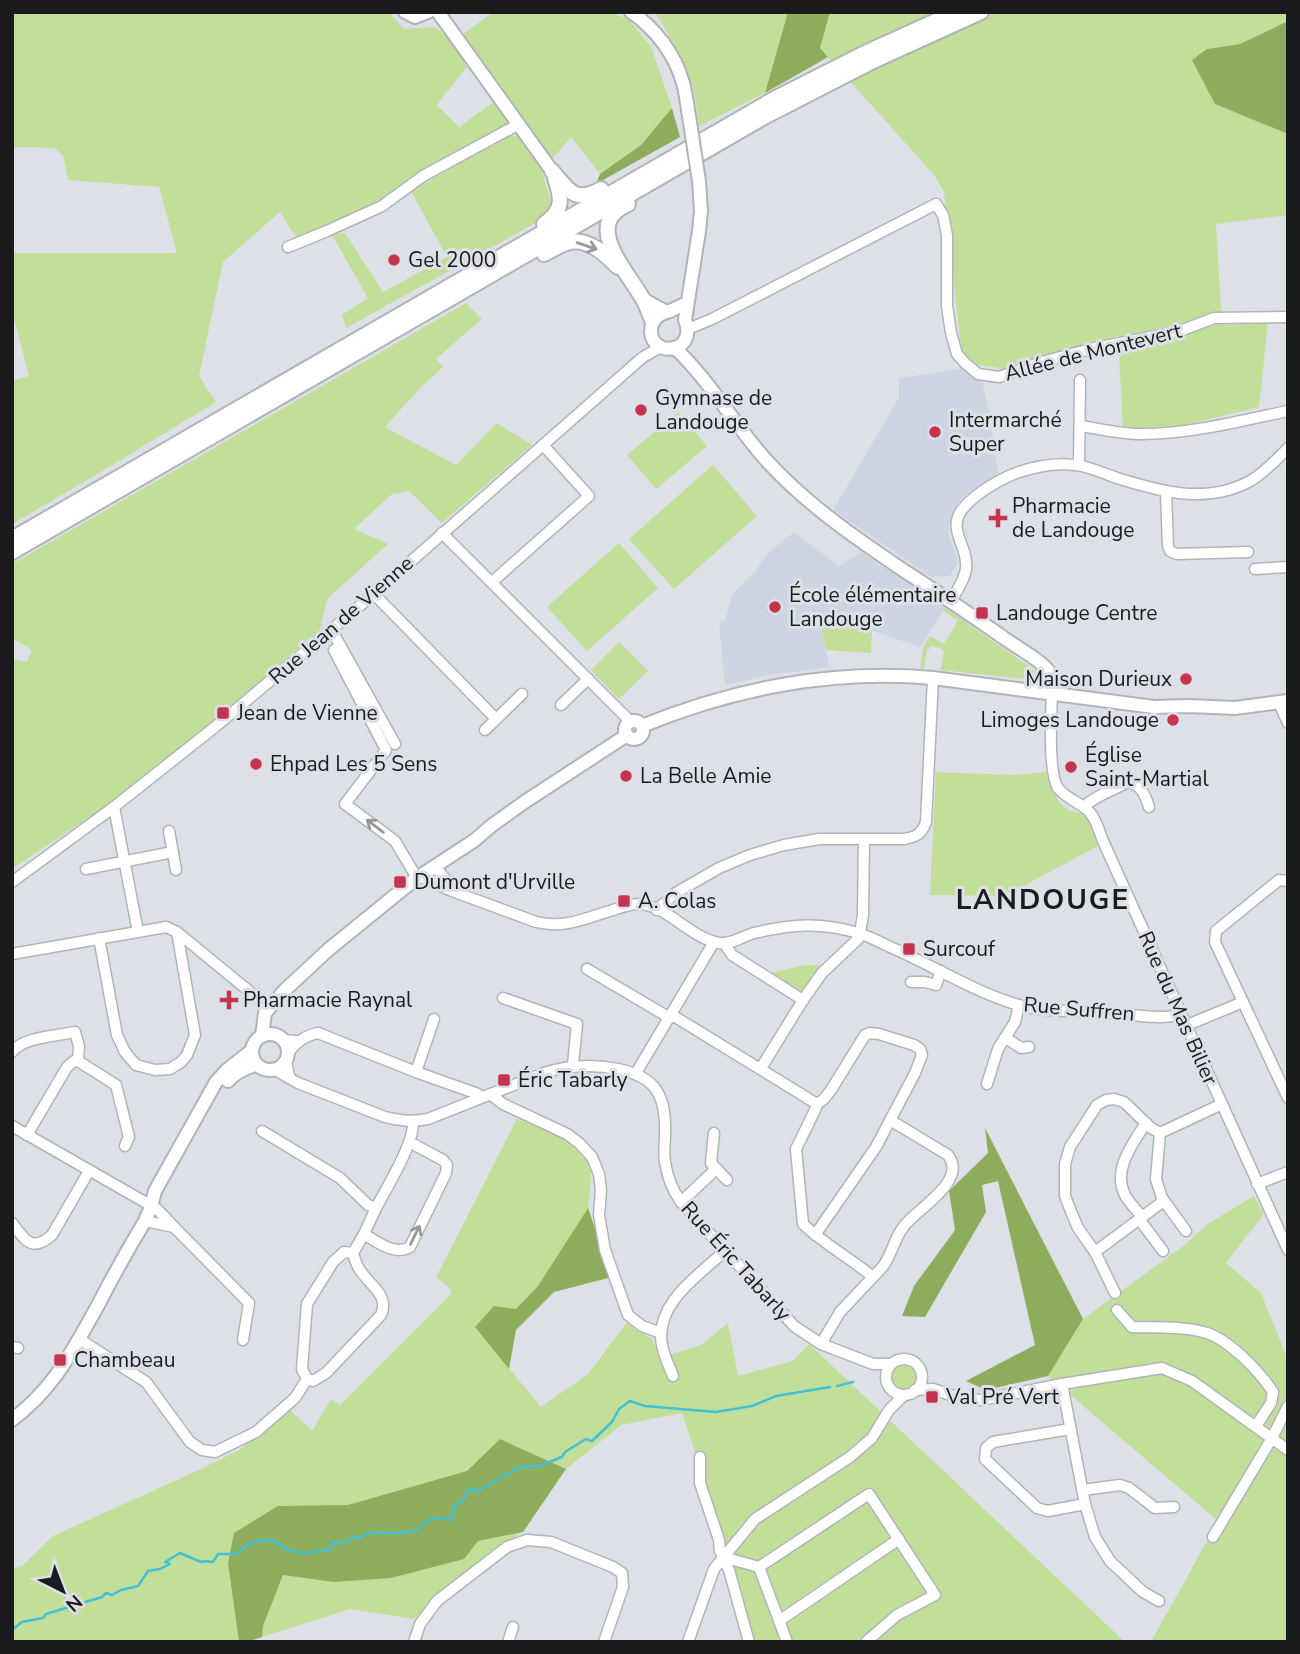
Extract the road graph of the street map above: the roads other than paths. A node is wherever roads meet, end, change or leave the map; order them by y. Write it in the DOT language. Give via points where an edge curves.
graph roads {
  1 [pos="405,12"];
  2 [pos="631,12"];
  3 [pos="956,12"];
  4 [pos="981,12"];
  5 [pos="430,13"];
  6 [pos="764,117"];
  7 [pos="519,124"];
  8 [pos="666,161"];
  9 [pos="552,170"];
  10 [pos="288,247"];
  11 [pos="500,256"];
  12 [pos="624,272"];
  13 [pos="462,291"];
  14 [pos="687,303"];
  15 [pos="663,315"];
  16 [pos="1288,317"];
  17 [pos="684,334"];
  18 [pos="657,343"];
  19 [pos="1080,380"];
  20 [pos="1288,411"];
  21 [pos="1081,426"];
  22 [pos="542,445"];
  23 [pos="1288,448"];
  24 [pos="1079,466"];
  25 [pos="1166,492"];
  26 [pos="442,533"];
  27 [pos="12,539"];
  28 [pos="12,552"];
  29 [pos="1248,552"];
  30 [pos="1288,567"];
  31 [pos="1255,569"];
  32 [pos="492,582"];
  33 [pos="374,594"];
  34 [pos="951,601"];
  35 [pos="331,629"];
  36 [pos="341,647"];
  37 [pos="933,678"];
  38 [pos="588,679"];
  39 [pos="522,694"];
  40 [pos="1052,694"];
  41 [pos="1284,702"];
  42 [pos="561,705"];
  43 [pos="496,719"];
  44 [pos="1288,723"];
  45 [pos="633,727"];
  46 [pos="485,730"];
  47 [pos="395,744"];
  48 [pos="114,807"];
  49 [pos="1084,807"];
  50 [pos="1149,807"];
  51 [pos="169,831"];
  52 [pos="864,839"];
  53 [pos="173,852"];
  54 [pos="124,862"];
  55 [pos="435,867"];
  56 [pos="86,869"];
  57 [pos="176,870"];
  58 [pos="419,877"];
  59 [pos="1288,881"];
  60 [pos="12,882"];
  61 [pos="459,894"];
  62 [pos="657,910"];
  63 [pos="138,932"];
  64 [pos="177,932"];
  65 [pos="860,933"];
  66 [pos="99,938"];
  67 [pos="719,943"];
  68 [pos="12,954"];
  69 [pos="587,969"];
  70 [pos="942,971"];
  71 [pos="911,982"];
  72 [pos="503,998"];
  73 [pos="803,1000"];
  74 [pos="1243,1002"];
  75 [pos="1019,1005"];
  76 [pos="271,1007"];
  77 [pos="1180,1014"];
  78 [pos="671,1016"];
  79 [pos="434,1019"];
  80 [pos="1185,1026"];
  81 [pos="262,1036"];
  82 [pos="280,1038"];
  83 [pos="1006,1038"];
  84 [pos="297,1041"];
  85 [pos="1029,1047"];
  86 [pos="251,1051"];
  87 [pos="12,1052"];
  88 [pos="287,1057"];
  89 [pos="78,1061"];
  90 [pos="256,1065"];
  91 [pos="573,1065"];
  92 [pos="761,1068"];
  93 [pos="275,1070"];
  94 [pos="416,1072"];
  95 [pos="636,1073"];
  96 [pos="289,1076"];
  97 [pos="987,1084"];
  98 [pos="486,1096"];
  99 [pos="1288,1098"];
  100 [pos="817,1104"];
  101 [pos="1222,1104"];
  102 [pos="890,1120"];
  103 [pos="413,1122"];
  104 [pos="1146,1123"];
  105 [pos="12,1126"];
  106 [pos="262,1131"];
  107 [pos="714,1133"];
  108 [pos="1160,1133"];
  109 [pos="27,1135"];
  110 [pos="409,1142"];
  111 [pos="125,1146"];
  112 [pos="716,1169"];
  113 [pos="89,1171"];
  114 [pos="1288,1172"];
  115 [pos="727,1180"];
  116 [pos="1257,1184"];
  117 [pos="1162,1198"];
  118 [pos="681,1202"];
  119 [pos="151,1206"];
  120 [pos="376,1208"];
  121 [pos="1141,1218"];
  122 [pos="145,1221"];
  123 [pos="12,1223"];
  124 [pos="174,1227"];
  125 [pos="1186,1231"];
  126 [pos="364,1234"];
  127 [pos="815,1235"];
  128 [pos="726,1250"];
  129 [pos="1288,1250"];
  130 [pos="1163,1251"];
  131 [pos="1095,1252"];
  132 [pos="353,1253"];
  133 [pos="873,1277"];
  134 [pos="1115,1293"];
  135 [pos="1117,1310"];
  136 [pos="661,1333"];
  137 [pos="79,1339"];
  138 [pos="243,1340"];
  139 [pos="821,1344"];
  140 [pos="873,1364"];
  141 [pos="891,1364"];
  142 [pos="922,1374"];
  143 [pos="673,1377"];
  144 [pos="307,1379"];
  145 [pos="887,1382"];
  146 [pos="1062,1384"];
  147 [pos="933,1389"];
  148 [pos="915,1390"];
  149 [pos="904,1395"];
  150 [pos="1288,1406"];
  151 [pos="889,1410"];
  152 [pos="12,1420"];
  153 [pos="1256,1426"];
  154 [pos="1070,1429"];
  155 [pos="1272,1438"];
  156 [pos="1288,1450"];
  157 [pos="700,1457"];
  158 [pos="1083,1490"];
  159 [pos="1085,1504"];
  160 [pos="1174,1507"];
  161 [pos="1213,1536"];
  162 [pos="899,1539"];
  163 [pos="723,1557"];
  164 [pos="760,1567"];
  165 [pos="1159,1601"];
  166 [pos="779,1621"];
  167 [pos="513,1627"];
  168 [pos="414,1642"];
  169 [pos="508,1642"];
  170 [pos="604,1642"];
  171 [pos="688,1642"];
  172 [pos="749,1642"];
  173 [pos="787,1642"];
  174 [pos="866,1642"];
  1 -- 5 [label="main road" via="415,17"];
  2 -- 14 [label="main road, bridge" via="665,45 683,82 701,211"];
  3 -- 8 [label="highway" via="796,87"];
  4 -- 6 [label="highway" via="869,62"];
  5 -- 7 [label="main road" via="446,25"];
  6 -- 12 [label="highway" via="611,217 609,240"];
  6 -- 13 [label="highway"];
  7 -- 9 [label="main road"];
  7 -- 10 [label="street" via="423,176 382,206"];
  8 -- 9 [label="highway" via="639,168 586,196 571,192"];
  8 -- 11 [label="highway"];
  9 -- 11 [label="highway" via="560,195 556,214"];
  11 -- 27 [label="highway"];
  13 -- 12 [label="highway, one-way" via="478,289 572,242 594,247"];
  12 -- 15 [label="highway" via="644,301"];
  13 -- 28 [label="highway"];
  14 -- 15 [label="main road"];
  14 -- 17 [label="main road"];
  15 -- 17 [label="main road" via="678,314"];
  15 -- 18 [label="main road" via="651,328"];
  16 -- 17 [label="street, Allée de Montevert" via="1214,318 1180,331 1090,349 999,377 978,373 957,354 951,333 947,235 936,204"];
  17 -- 18 [label="main road" via="668,349"];
  17 -- 34 [label="main road" via="693,366 788,483 861,541"];
  18 -- 22 [label="street, Rue Jean de Vienne"];
  19 -- 21 [label="street"];
  20 -- 21 [label="street" via="1184,431 1118,433"];
  21 -- 24 [label="street"];
  22 -- 26 [label="street, Rue Jean de Vienne"];
  22 -- 32 [label="street" via="589,496"];
  23 -- 25 [label="street" via="1268,469 1228,490 1207,495"];
  24 -- 25 [label="street"];
  24 -- 34 [label="street" via="1060,464 1009,475 962,509 956,527 966,569"];
  25 -- 29 [label="street" via="1170,551"];
  26 -- 32 [label="street"];
  26 -- 33 [label="street, Rue Jean de Vienne"];
  30 -- 31 [label="street"];
  32 -- 38 [label="street"];
  33 -- 35 [label="street, Rue Jean de Vienne"];
  33 -- 43 [label="street"];
  34 -- 40 [label="main road" via="1051,673"];
  35 -- 36 [label="street"];
  35 -- 48 [label="street, Rue Jean de Vienne"];
  36 -- 47 [label="street"];
  58 -- 36 [label="street, one-way" via="395,841 345,804 386,750 334,650"];
  37 -- 40 [label="main road"];
  37 -- 45 [label="main road" via="840,677 795,682"];
  37 -- 52 [label="street" via="922,832 904,839"];
  38 -- 42 [label="street"];
  38 -- 45 [label="street"];
  39 -- 43 [label="street"];
  40 -- 41 [label="main road" via="1164,708 1235,708"];
  40 -- 49 [label="street, Rue du Mas Bilier" via="1054,780 1062,793"];
  41 -- 44 [label="street"];
  43 -- 46 [label="street"];
  45 -- 55 [label="main road"];
  48 -- 54 [label="street"];
  48 -- 60 [label="street, Rue Jean de Vienne"];
  49 -- 50 [label="street" via="1128,782 1144,793"];
  49 -- 77 [label="street, Rue du Mas Bilier" via="1096,820"];
  51 -- 53 [label="street"];
  52 -- 62 [label="street" via="819,839 750,855 674,894"];
  52 -- 65 [label="street"];
  53 -- 54 [label="street"];
  53 -- 57 [label="street"];
  54 -- 56 [label="street"];
  54 -- 63 [label="street"];
  55 -- 58 [label="main road"];
  55 -- 61 [label="street"];
  58 -- 61 [label="street"];
  58 -- 76 [label="main road" via="328,950"];
  59 -- 74 [label="street" via="1279,880 1216,931 1215,942"];
  61 -- 62 [label="street" via="550,925 628,905"];
  62 -- 67 [label="street"];
  63 -- 64 [label="street" via="166,927"];
  63 -- 66 [label="street"];
  64 -- 66 [label="street" via="195,1035 181,1062 170,1069 136,1065 125,1052 117,1035"];
  64 -- 76 [label="street"];
  65 -- 67 [label="street, Rue Suffren" via="820,925 788,926"];
  65 -- 70 [label="street, Rue Suffren"];
  65 -- 73 [label="street"];
  66 -- 68 [label="street"];
  67 -- 73 [label="street"];
  67 -- 78 [label="street"];
  69 -- 78 [label="street"];
  70 -- 71 [label="street" via="936,985"];
  70 -- 75 [label="street, Rue Suffren"];
  72 -- 91 [label="street" via="577,1024"];
  73 -- 92 [label="street"];
  74 -- 80 [label="street"];
  74 -- 99 [label="street"];
  75 -- 77 [label="street, Rue Suffren" via="1165,1018"];
  75 -- 83 [label="street"];
  76 -- 81 [label="main road" via="265,1013"];
  76 -- 82 [label="main road" via="272,1023"];
  77 -- 80 [label="street, Rue du Mas Bilier"];
  78 -- 92 [label="street"];
  78 -- 95 [label="street"];
  79 -- 94 [label="street"];
  80 -- 101 [label="street, Rue du Mas Bilier"];
  81 -- 82 [label="main road"];
  81 -- 86 [label="main road"];
  82 -- 84 [label="street"];
  82 -- 88 [label="main road"];
  83 -- 85 [label="street" via="1021,1048"];
  83 -- 97 [label="street"];
  84 -- 88 [label="street"];
  84 -- 94 [label="street" via="318,1033"];
  86 -- 90 [label="main road"];
  86 -- 119 [label="main road" via="216,1082"];
  87 -- 89 [label="street" via="26,1042 75,1032"];
  88 -- 93 [label="main road"];
  88 -- 96 [label="street"];
  89 -- 109 [label="street" via="67,1068"];
  89 -- 111 [label="street" via="116,1085 129,1137"];
  90 -- 93 [label="main road"];
  90 -- 119 [label="main road" via="233,1076 223,1087 162,1195"];
  91 -- 95 [label="street"];
  91 -- 98 [label="street"];
  92 -- 100 [label="street"];
  93 -- 96 [label="street"];
  94 -- 98 [label="street"];
  95 -- 118 [label="street, Rue Éric Tabarly" via="659,1095 666,1124 665,1162"];
  96 -- 103 [label="street" via="385,1116"];
  98 -- 103 [label="street"];
  98 -- 136 [label="street" via="567,1133 592,1157 599,1174 605,1250 628,1315"];
  100 -- 102 [label="street" via="831,1090 864,1035 879,1034 914,1045 922,1055"];
  100 -- 127 [label="street" via="796,1149 801,1218"];
  101 -- 108 [label="street"];
  101 -- 116 [label="street, Rue du Mas Bilier"];
  102 -- 127 [label="street"];
  102 -- 133 [label="street" via="948,1155 953,1168 952,1176 904,1226 884,1266"];
  103 -- 110 [label="street"];
  104 -- 108 [label="street"];
  104 -- 121 [label="street" via="1127,1151 1121,1176 1124,1194"];
  104 -- 131 [label="street" via="1124,1102 1106,1100 1097,1105 1070,1147 1065,1196 1078,1228"];
  105 -- 109 [label="street"];
  106 -- 120 [label="street" via="340,1178"];
  107 -- 112 [label="street" via="711,1163"];
  108 -- 117 [label="street" via="1156,1179"];
  109 -- 113 [label="street"];
  110 -- 120 [label="street"];
  126 -- 110 [label="street, one-way" via="395,1250 410,1247 447,1165"];
  112 -- 115 [label="street"];
  112 -- 118 [label="street"];
  113 -- 119 [label="street"];
  113 -- 123 [label="street" via="52,1236 43,1243 28,1242"];
  114 -- 116 [label="street"];
  116 -- 129 [label="street, Rue du Mas Bilier"];
  117 -- 121 [label="street"];
  117 -- 125 [label="street"];
  118 -- 128 [label="street, Rue Éric Tabarly"];
  119 -- 122 [label="main road"];
  119 -- 124 [label="street"];
  120 -- 126 [label="street"];
  121 -- 130 [label="street"];
  121 -- 131 [label="street"];
  122 -- 124 [label="street"];
  122 -- 137 [label="main road"];
  124 -- 138 [label="street" via="249,1303"];
  126 -- 132 [label="street"];
  127 -- 133 [label="street"];
  128 -- 136 [label="street" via="675,1298"];
  128 -- 139 [label="street, Rue Éric Tabarly" via="794,1326"];
  131 -- 134 [label="street"];
  132 -- 144 [label="street" via="344,1252 333,1262 307,1304 302,1369"];
  132 -- 144 [label="street" via="357,1267 379,1292 384,1307 326,1373 313,1381"];
  133 -- 139 [label="street" via="840,1312"];
  135 -- 153 [label="street" via="1132,1326 1204,1332 1231,1346 1273,1392"];
  136 -- 143 [label="street"];
  137 -- 144 [label="street" via="146,1382 190,1442 202,1450 215,1452 256,1432 295,1398"];
  137 -- 152 [label="main road" via="43,1393"];
  139 -- 140 [label="street, Rue Éric Tabarly"];
  140 -- 141 [label="street, Rue Éric Tabarly"];
  140 -- 145 [label="street, Rue Éric Tabarly"];
  141 -- 142 [label="street" via="908,1359"];
  141 -- 145 [label="street"];
  142 -- 147 [label="street"];
  142 -- 148 [label="street"];
  145 -- 149 [label="street"];
  145 -- 151 [label="street"];
  146 -- 147 [label="street" via="981,1400"];
  146 -- 153 [label="street" via="1161,1368 1192,1381"];
  146 -- 154 [label="street"];
  147 -- 148 [label="street"];
  148 -- 149 [label="street"];
  149 -- 151 [label="street"];
  150 -- 155 [label="street"];
  151 -- 163 [label="street" via="872,1438 755,1519"];
  153 -- 155 [label="street"];
  154 -- 158 [label="street"];
  154 -- 159 [label="street" via="993,1442 986,1448 985,1459 1038,1508 1048,1511"];
  155 -- 156 [label="street"];
  155 -- 161 [label="street"];
  157 -- 163 [label="street" via="701,1483"];
  158 -- 159 [label="street"];
  158 -- 160 [label="street" via="1120,1485 1155,1508"];
  159 -- 165 [label="street" via="1094,1537 1110,1561"];
  162 -- 164 [label="street" via="869,1494"];
  162 -- 166 [label="street"];
  162 -- 174 [label="street" via="935,1595 897,1615"];
  163 -- 164 [label="street"];
  163 -- 171 [label="street" via="714,1569"];
  163 -- 172 [label="street"];
  164 -- 166 [label="street"];
  166 -- 173 [label="street"];
  167 -- 169 [label="street"];
  168 -- 170 [label="street" via="420,1624 437,1601 507,1547 527,1540 551,1542 622,1573 623,1587"];
}
